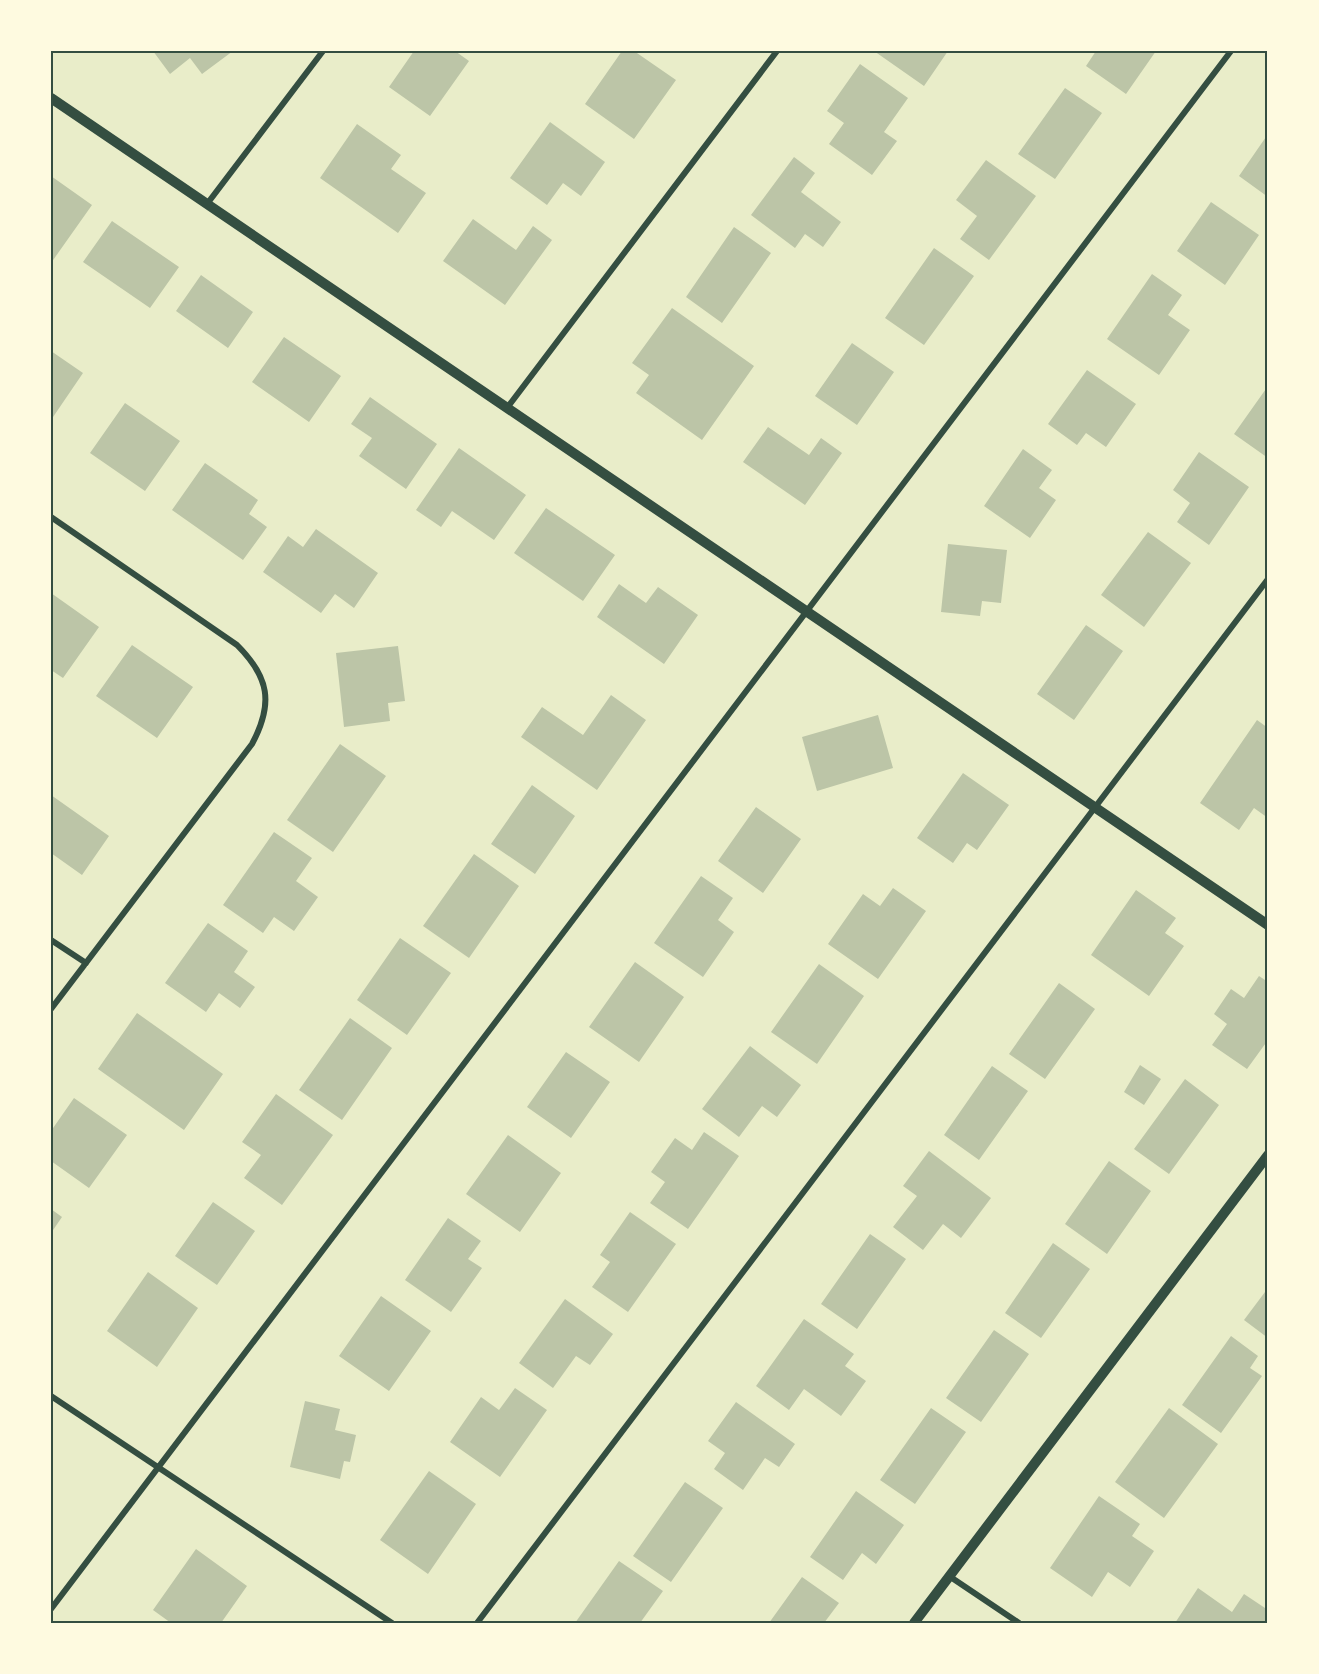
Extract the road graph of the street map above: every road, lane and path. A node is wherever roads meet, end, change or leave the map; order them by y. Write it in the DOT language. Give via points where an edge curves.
graph roads {
  1 [pos="323,51"];
  2 [pos="777,51"];
  3 [pos="1231,51"];
  4 [pos="51,98"];
  5 [pos="207,204"];
  6 [pos="507,408"];
  7 [pos="51,517"];
  8 [pos="1268,579"];
  9 [pos="807,611"];
  10 [pos="1095,807"];
  11 [pos="1268,925"];
  12 [pos="51,940"];
  13 [pos="86,963"];
  14 [pos="51,1009"];
  15 [pos="1268,1155"];
  16 [pos="51,1396"];
  17 [pos="159,1467"];
  18 [pos="949,1576"];
  19 [pos="51,1609"];
  20 [pos="392,1623"];
  21 [pos="477,1623"];
  22 [pos="914,1623"];
  23 [pos="1019,1623"];
  1 -- 5 [label="street"];
  2 -- 6 [label="street"];
  3 -- 9 [label="street"];
  4 -- 5 [label="street"];
  5 -- 6 [label="street"];
  6 -- 9 [label="street"];
  7 -- 13 [label="street" via="237,645 258,670 266,702 262,724 252,744"];
  8 -- 10 [label="street"];
  9 -- 10 [label="street"];
  9 -- 17 [label="street"];
  10 -- 11 [label="street"];
  10 -- 21 [label="street"];
  12 -- 13 [label="street"];
  13 -- 14 [label="street"];
  15 -- 18 [label="street"];
  16 -- 17 [label="street"];
  17 -- 19 [label="street"];
  17 -- 20 [label="street"];
  18 -- 22 [label="street"];
  18 -- 23 [label="street"];
}
